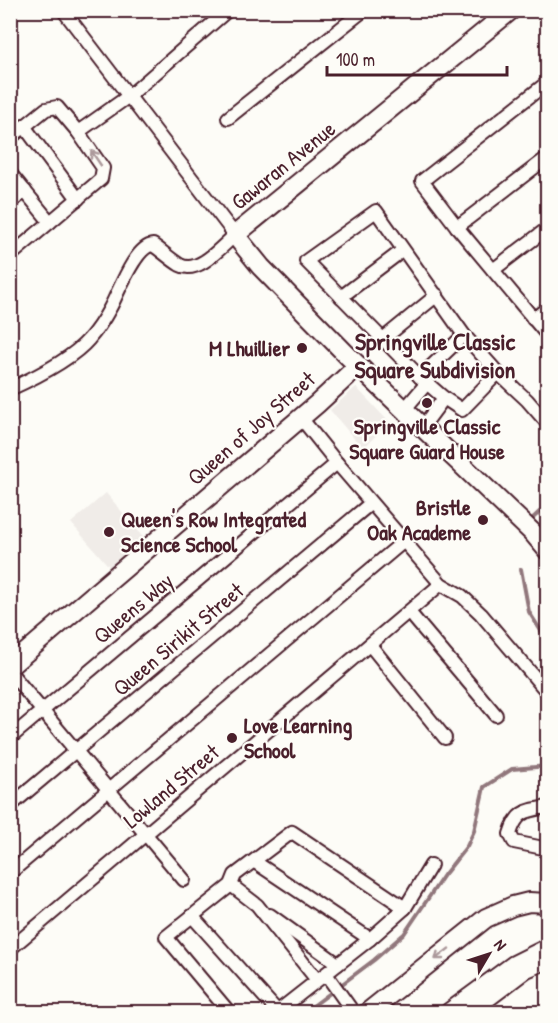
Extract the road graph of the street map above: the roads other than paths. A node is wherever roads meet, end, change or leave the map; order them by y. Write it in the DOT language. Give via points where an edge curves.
graph roads {
  1 [pos="63,10"];
  2 [pos="228,10"];
  3 [pos="364,10"];
  4 [pos="512,10"];
  5 [pos="548,82"];
  6 [pos="129,96"];
  7 [pos="228,118"];
  8 [pos="24,126"];
  9 [pos="78,132"];
  10 [pos="10,138"];
  11 [pos="548,157"];
  12 [pos="10,172"];
  13 [pos="25,191"];
  14 [pos="78,199"];
  15 [pos="10,203"];
  16 [pos="50,222"];
  17 [pos="457,227"];
  18 [pos="548,228"];
  19 [pos="235,235"];
  20 [pos="403,250"];
  21 [pos="10,256"];
  22 [pos="493,270"];
  23 [pos="437,294"];
  24 [pos="341,297"];
  25 [pos="548,308"];
  26 [pos="533,319"];
  27 [pos="465,334"];
  28 [pos="548,336"];
  29 [pos="383,339"];
  30 [pos="357,366"];
  31 [pos="498,374"];
  32 [pos="424,380"];
  33 [pos="10,389"];
  34 [pos="444,398"];
  35 [pos="403,411"];
  36 [pos="301,418"];
  37 [pos="548,424"];
  38 [pos="421,429"];
  39 [pos="337,464"];
  40 [pos="371,503"];
  41 [pos="403,542"];
  42 [pos="548,551"];
  43 [pos="441,584"];
  44 [pos="409,612"];
  45 [pos="370,645"];
  46 [pos="10,666"];
  47 [pos="10,672"];
  48 [pos="548,693"];
  49 [pos="43,711"];
  50 [pos="496,715"];
  51 [pos="10,738"];
  52 [pos="445,738"];
  53 [pos="77,752"];
  54 [pos="109,790"];
  55 [pos="10,806"];
  56 [pos="548,807"];
  57 [pos="146,834"];
  58 [pos="548,849"];
  59 [pos="255,861"];
  60 [pos="431,865"];
  61 [pos="10,873"];
  62 [pos="184,880"];
  63 [pos="231,885"];
  64 [pos="548,903"];
  65 [pos="257,905"];
  66 [pos="405,908"];
  67 [pos="192,916"];
  68 [pos="370,939"];
  69 [pos="548,948"];
  70 [pos="10,949"];
  71 [pos="548,962"];
  72 [pos="338,964"];
  73 [pos="325,979"];
  74 [pos="229,1012"];
  75 [pos="277,1012"];
  76 [pos="353,1012"];
  77 [pos="368,1012"];
  78 [pos="450,1012"];
  79 [pos="473,1012"];
  1 -- 6 [label="street"];
  2 -- 6 [label="street"];
  3 -- 7 [label="street"];
  4 -- 19 [label="street, Gawaran Avenue"];
  5 -- 17 [label="street" via="422,181"];
  6 -- 9 [label="street"];
  6 -- 19 [label="street"];
  8 -- 9 [label="street" via="46,109 57,107"];
  8 -- 10 [label="street"];
  8 -- 14 [label="street"];
  14 -- 9 [label="street, one-way" via="103,173"];
  11 -- 17 [label="street"];
  12 -- 13 [label="street"];
  13 -- 15 [label="street"];
  13 -- 16 [label="street"];
  14 -- 16 [label="street"];
  16 -- 21 [label="street"];
  17 -- 22 [label="street"];
  18 -- 22 [label="street"];
  19 -- 30 [label="street, Gawaran Avenue"];
  19 -- 33 [label="street" via="191,268 181,266 153,245 146,247 125,275 110,308 88,340 67,358"];
  20 -- 23 [label="street"];
  20 -- 24 [label="street"];
  20 -- 24 [label="street" via="376,211 306,261"];
  22 -- 26 [label="street"];
  23 -- 27 [label="street"];
  23 -- 29 [label="street"];
  24 -- 29 [label="street"];
  25 -- 26 [label="street"];
  26 -- 28 [label="street"];
  27 -- 31 [label="street"];
  27 -- 32 [label="street"];
  29 -- 32 [label="street"];
  30 -- 35 [label="street, Gawaran Avenue"];
  30 -- 36 [label="street, Queen of Joy Street"];
  31 -- 34 [label="street" via="462,410"];
  31 -- 37 [label="street"];
  32 -- 34 [label="street"];
  32 -- 35 [label="street"];
  34 -- 38 [label="street"];
  35 -- 38 [label="street, Gawaran Avenue"];
  36 -- 39 [label="street"];
  36 -- 46 [label="street, Queen of Joy Street"];
  38 -- 42 [label="street, Gawaran Avenue"];
  39 -- 40 [label="street"];
  39 -- 49 [label="street, Queens Way"];
  40 -- 41 [label="street"];
  40 -- 53 [label="street, Queen Sirikit Street"];
  41 -- 43 [label="street"];
  41 -- 54 [label="street"];
  43 -- 44 [label="street, Lowland Street"];
  43 -- 48 [label="street" via="481,614"];
  44 -- 45 [label="street, Lowland Street"];
  44 -- 50 [label="street"];
  45 -- 52 [label="street"];
  45 -- 57 [label="street, Lowland Street"];
  47 -- 49 [label="street"];
  49 -- 51 [label="street, Queens Way"];
  49 -- 53 [label="street"];
  53 -- 54 [label="street"];
  53 -- 55 [label="street, Queen Sirikit Street"];
  54 -- 57 [label="street"];
  54 -- 61 [label="street"];
  56 -- 58 [label="street" via="518,816 510,834 514,842"];
  57 -- 62 [label="street"];
  57 -- 70 [label="street, Lowland Street"];
  59 -- 63 [label="street" via="236,875"];
  59 -- 66 [label="street" via="292,832"];
  59 -- 68 [label="street"];
  60 -- 66 [label="street"];
  63 -- 65 [label="street"];
  63 -- 67 [label="street"];
  64 -- 77 [label="street, one-way" via="529,902 486,918"];
  65 -- 72 [label="street"];
  65 -- 73 [label="street"];
  66 -- 68 [label="street"];
  67 -- 74 [label="street" via="166,937"];
  67 -- 75 [label="street"];
  68 -- 72 [label="street"];
  69 -- 78 [label="street" via="514,965"];
  71 -- 79 [label="street" via="527,972"];
  72 -- 73 [label="street"];
  73 -- 75 [label="street"];
  73 -- 76 [label="street"];
}
